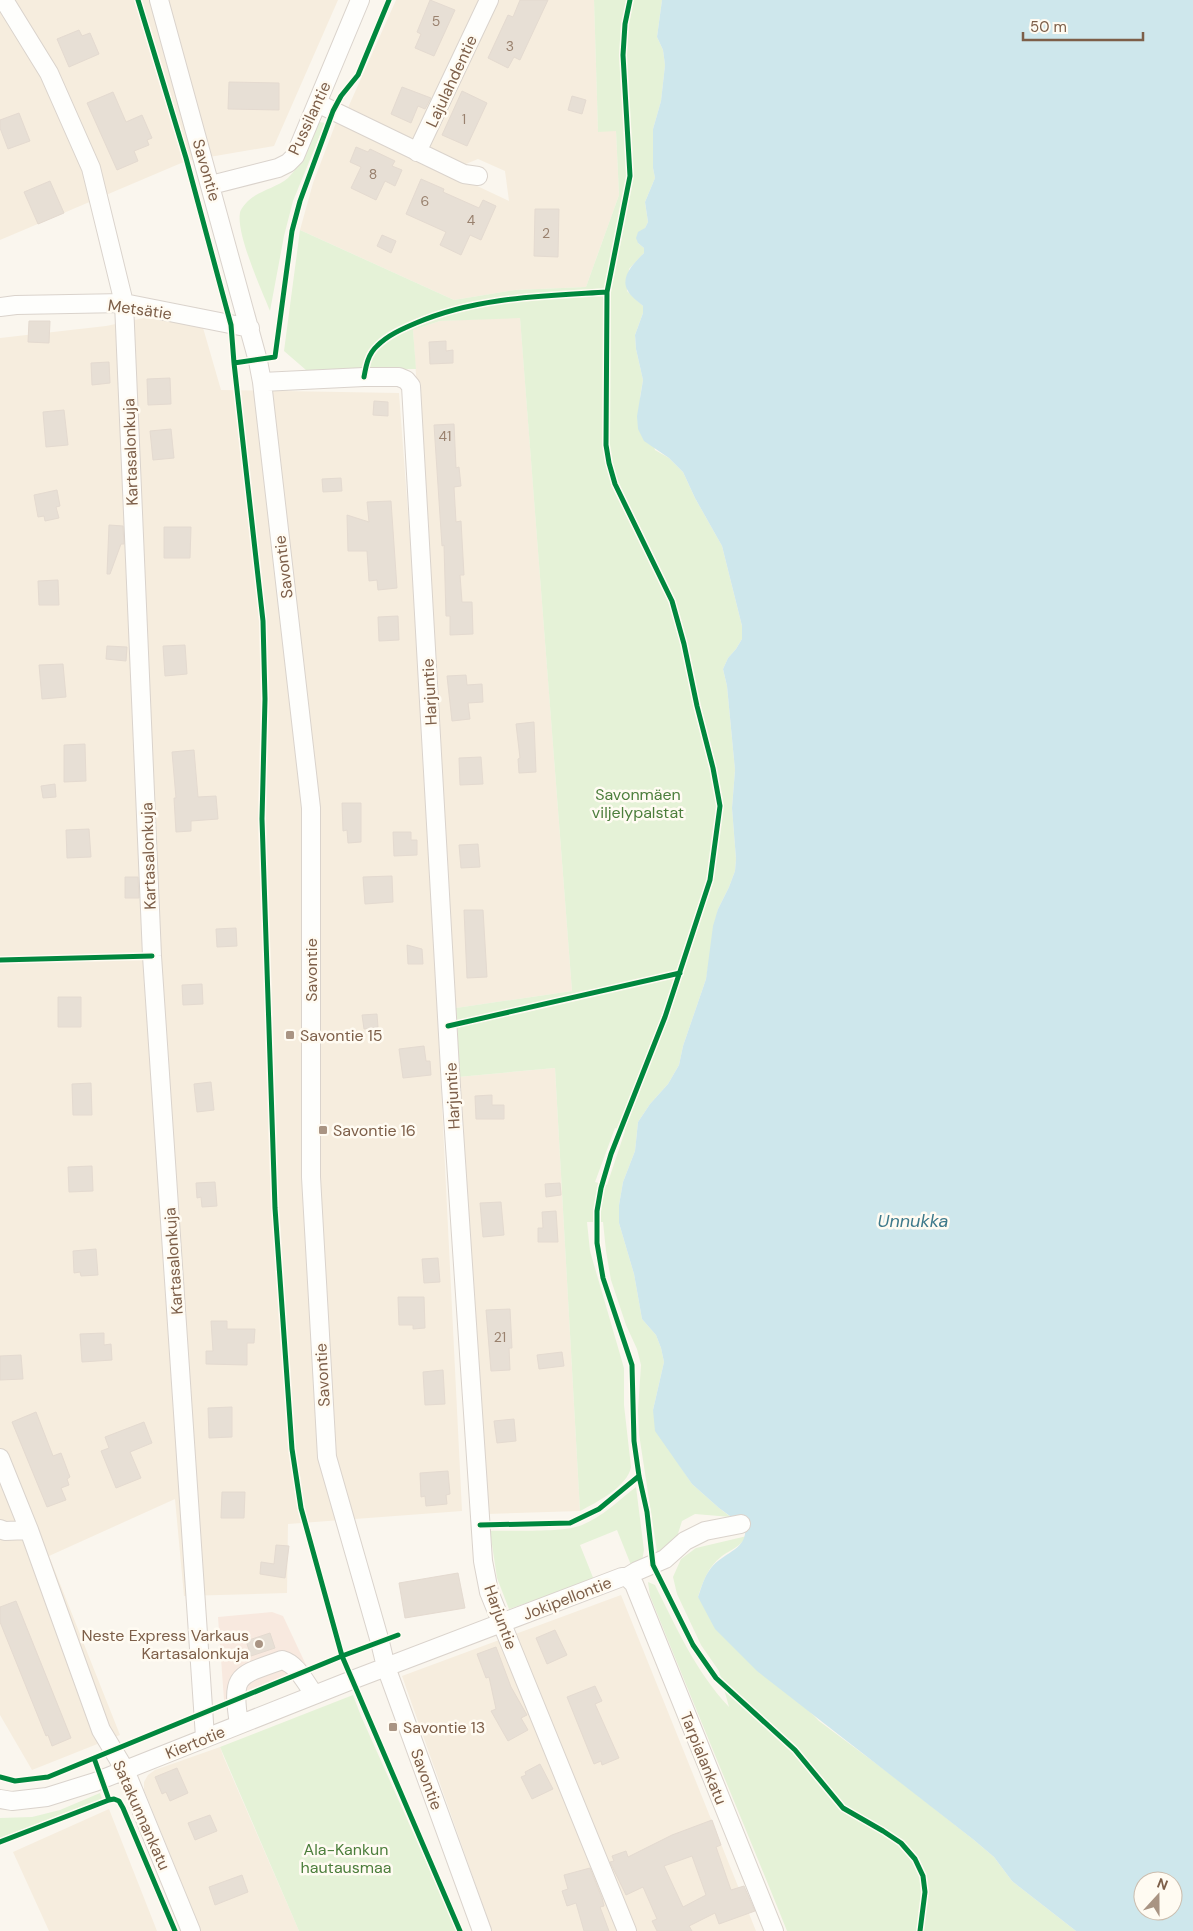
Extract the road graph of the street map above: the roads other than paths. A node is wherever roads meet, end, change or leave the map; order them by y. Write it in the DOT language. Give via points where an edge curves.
graph roads {
  1 [pos="4,0"];
  2 [pos="159,0"];
  3 [pos="360,0"];
  4 [pos="487,5"];
  5 [pos="317,103"];
  6 [pos="417,152"];
  7 [pos="478,176"];
  8 [pos="211,185"];
  9 [pos="124,303"];
  10 [pos="0,307"];
  11 [pos="250,328"];
  12 [pos="262,382"];
  13 [pos="0,1458"];
  14 [pos="742,1524"];
  15 [pos="0,1529"];
  16 [pos="29,1530"];
  17 [pos="631,1581"];
  18 [pos="502,1623"];
  19 [pos="386,1667"];
  20 [pos="314,1694"];
  21 [pos="239,1724"];
  22 [pos="205,1737"];
  23 [pos="125,1770"];
  24 [pos="0,1799"];
  25 [pos="191,1931"];
  26 [pos="482,1931"];
  27 [pos="627,1931"];
  28 [pos="774,1931"];
  1 -- 9 [label="street, Kartasalonkuja" via="49,73 92,168"];
  2 -- 8 [label="street, Savontie"];
  3 -- 5 [label="street, Pussilantie"];
  4 -- 6 [label="street, Lajulahdentie"];
  5 -- 6 [label="street"];
  5 -- 8 [label="street, Pussilantie" via="288,163"];
  6 -- 7 [label="street" via="464,174"];
  8 -- 11 [label="street, Savontie"];
  9 -- 10 [label="street, Metsätie"];
  9 -- 11 [label="street, Metsätie"];
  9 -- 22 [label="street, Kartasalonkuja" via="152,956"];
  11 -- 12 [label="street, Savontie"];
  12 -- 18 [label="street, Harjuntie" via="364,377 399,378 411,386 480,1525 489,1592"];
  12 -- 19 [label="street, Savontie" via="311,808 311,1177 327,1457"];
  13 -- 16 [label="street"];
  14 -- 17 [label="street, Jokipellontie" via="705,1531 685,1541 665,1559 637,1571"];
  15 -- 16 [label="street"];
  16 -- 23 [label="street, Satakunnankatu" via="101,1730"];
  17 -- 18 [label="street, Jokipellontie" via="622,1577"];
  17 -- 28 [label="street, Tarpialankatu"];
  18 -- 19 [label="street, Jokipellontie"];
  18 -- 27 [label="street, Harjuntie"];
  19 -- 20 [label="street, Kiertotie"];
  19 -- 26 [label="street, Savontie"];
  20 -- 21 [label="street, Kiertotie"];
  20 -- 21 [label="street" via="287,1661 247,1673 236,1688"];
  21 -- 22 [label="street, Kiertotie"];
  22 -- 23 [label="street, Kiertotie"];
  23 -- 24 [label="street, Kiertotie" via="47,1797 12,1801"];
  23 -- 25 [label="street, Satakunnankatu"];
}
